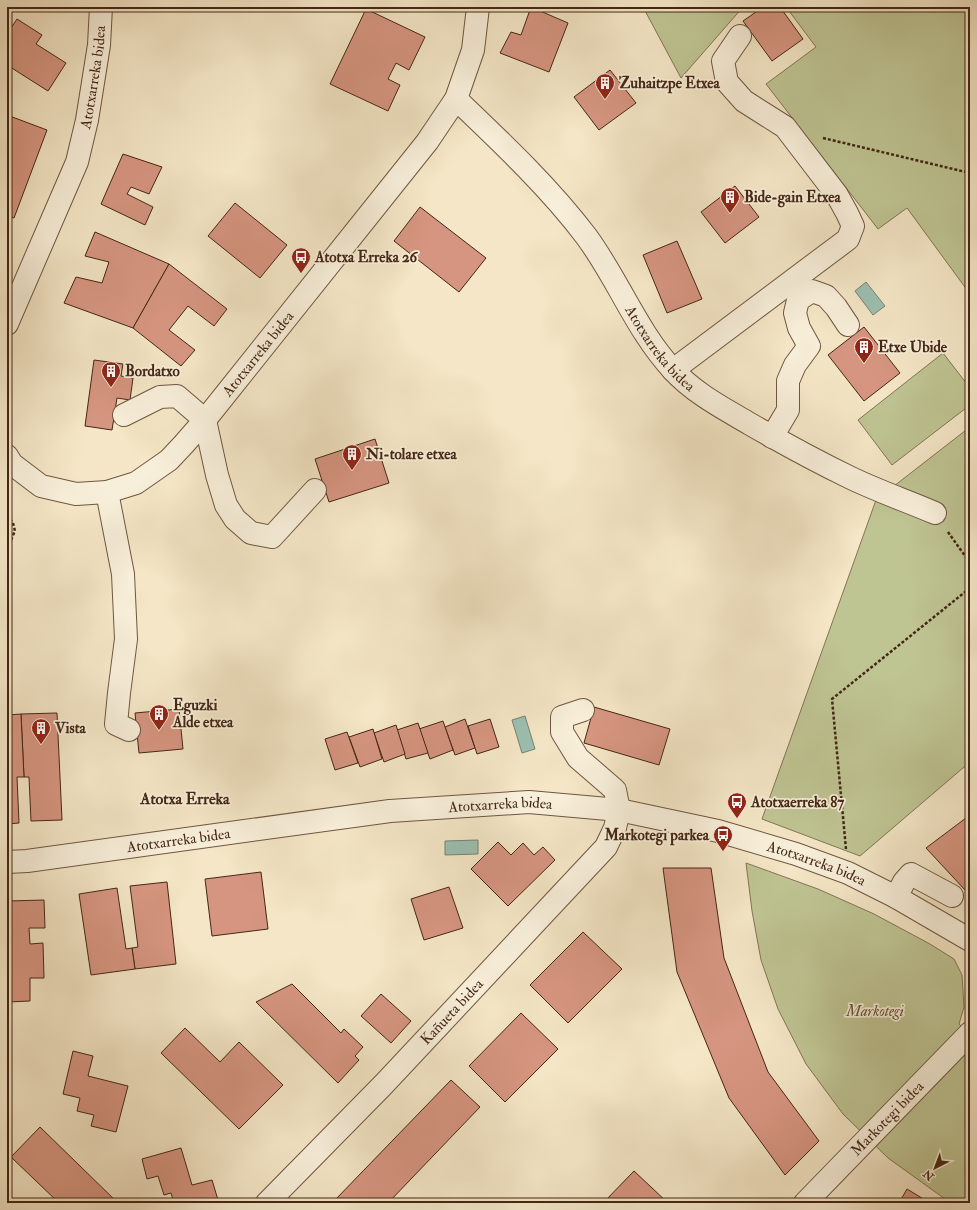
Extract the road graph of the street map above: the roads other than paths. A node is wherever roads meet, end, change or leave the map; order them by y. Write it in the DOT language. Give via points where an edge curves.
graph roads {
  1 [pos="101,7"];
  2 [pos="478,7"];
  3 [pos="740,36"];
  4 [pos="456,99"];
  5 [pos="7,324"];
  6 [pos="848,325"];
  7 [pos="673,370"];
  8 [pos="124,415"];
  9 [pos="205,420"];
  10 [pos="772,437"];
  11 [pos="7,456"];
  12 [pos="315,490"];
  13 [pos="106,492"];
  14 [pos="935,513"];
  15 [pos="584,710"];
  16 [pos="130,730"];
  17 [pos="619,810"];
  18 [pos="7,862"];
  19 [pos="952,896"];
  20 [pos="896,897"];
  21 [pos="970,940"];
  22 [pos="970,1033"];
  23 [pos="267,1203"];
  24 [pos="805,1203"];
  1 -- 5 [label="street, Atotxarreka bidea" via="99,45 87,120 77,162"];
  2 -- 4 [label="street, Atotxarreka bidea" via="473,50"];
  3 -- 7 [label="street" via="723,61 727,82 744,101 785,127 837,195 853,226 848,239"];
  4 -- 7 [label="street, Atotxarreka bidea" via="528,171 586,236 633,315"];
  4 -- 9 [label="street, Atotxarreka bidea" via="427,142"];
  6 -- 10 [label="street" via="826,296 812,291 798,300 795,313 799,328 809,346 795,365 788,381 788,410"];
  7 -- 10 [label="street, Atotxarreka bidea" via="691,387 722,408"];
  8 -- 9 [label="street" via="160,397 177,396"];
  9 -- 12 [label="street" via="226,505 235,519 252,533 272,537"];
  9 -- 13 [label="street, Atotxarreka bidea" via="169,460 136,483"];
  10 -- 14 [label="street, Atotxarreka bidea" via="852,478"];
  11 -- 13 [label="street, Atotxarreka bidea" via="12,464 41,486 76,494"];
  13 -- 16 [label="street" via="124,574 126,639 116,724"];
  15 -- 17 [label="street" via="562,717 562,732 578,758 614,790"];
  17 -- 18 [label="street, Atotxarreka bidea" via="529,802 390,811"];
  17 -- 20 [label="street, Atotxarreka bidea" via="718,831 796,854 848,873"];
  17 -- 23 [label="street, Kañueta bidea" via="615,828 606,847 384,1084"];
  19 -- 20 [label="street" via="911,874"];
  20 -- 21 [label="street, Atotxarreka bidea"];
  22 -- 24 [label="street, Markotegi bidea"];
}
